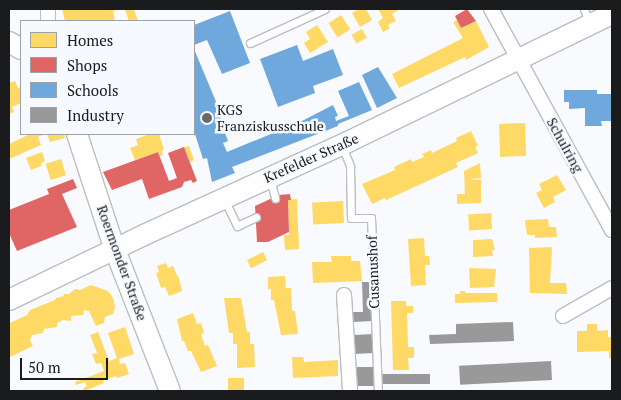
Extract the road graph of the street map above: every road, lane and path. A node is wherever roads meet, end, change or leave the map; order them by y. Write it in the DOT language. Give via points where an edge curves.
graph roads {
  1 [pos="325,9"];
  2 [pos="491,9"];
  3 [pos="612,14"];
  4 [pos="587,17"];
  5 [pos="9,42"];
  6 [pos="250,44"];
  7 [pos="20,49"];
  8 [pos="518,60"];
  9 [pos="77,135"];
  10 [pos="341,145"];
  11 [pos="270,177"];
  12 [pos="223,198"];
  13 [pos="275,198"];
  14 [pos="256,217"];
  15 [pos="612,230"];
  16 [pos="115,250"];
  17 [pos="612,288"];
  18 [pos="344,295"];
  19 [pos="9,300"];
  20 [pos="563,316"];
  21 [pos="170,391"];
  22 [pos="350,391"];
  23 [pos="378,391"];
  1 -- 6 [label="lane"];
  2 -- 8 [label="street, Schulring"];
  3 -- 4 [label="main road, Krefelder Straße"];
  4 -- 8 [label="main road, Krefelder Straße"];
  5 -- 7 [label="main road"];
  8 -- 10 [label="main road, Krefelder Straße"];
  8 -- 15 [label="street, Schulring"];
  9 -- 16 [label="main road, Roermonder Straße"];
  10 -- 11 [label="main road, Krefelder Straße"];
  10 -- 23 [label="lane, Cusanushof" via="350,166 351,218 371,218"];
  11 -- 12 [label="main road, Krefelder Straße"];
  11 -- 13 [label="lane"];
  12 -- 14 [label="lane" via="237,226"];
  12 -- 16 [label="main road, Krefelder Straße"];
  16 -- 19 [label="main road, Krefelder Straße"];
  16 -- 21 [label="main road, Roermonder Straße"];
  17 -- 20 [label="street"];
  18 -- 22 [label="street"];
}
